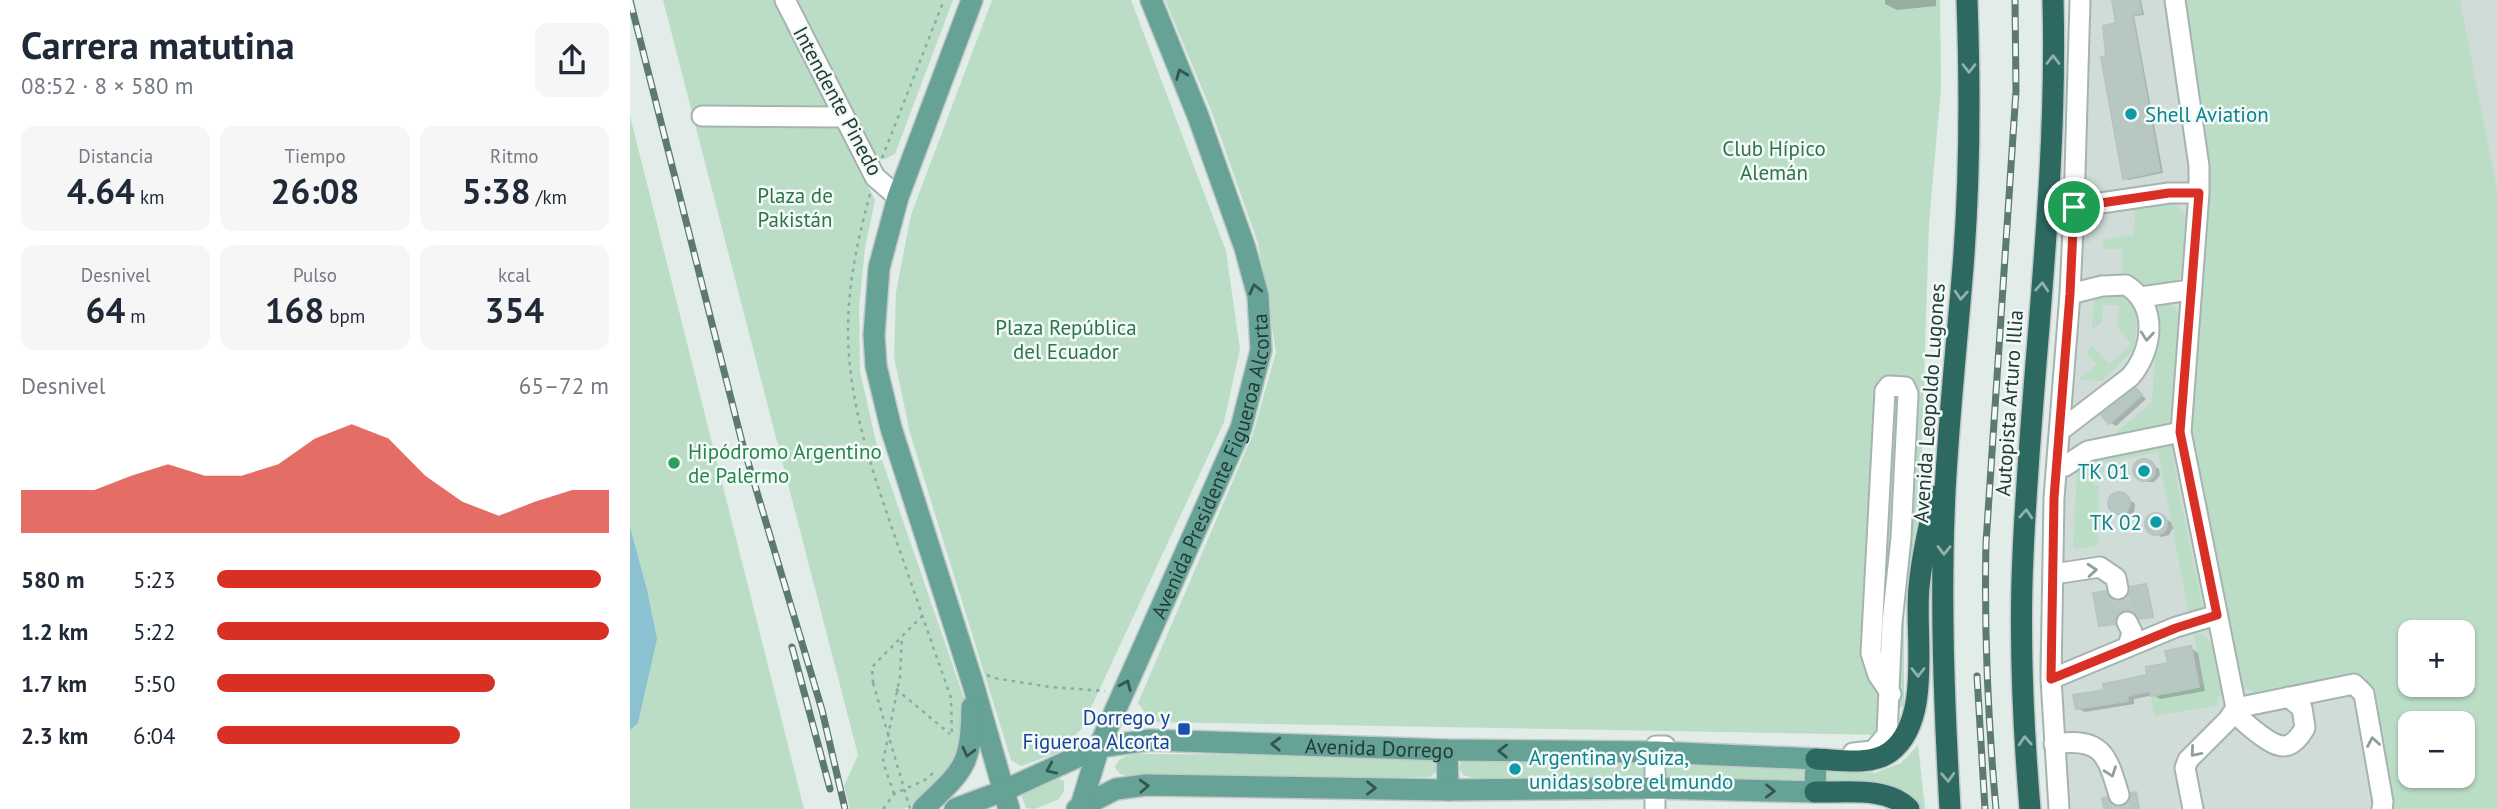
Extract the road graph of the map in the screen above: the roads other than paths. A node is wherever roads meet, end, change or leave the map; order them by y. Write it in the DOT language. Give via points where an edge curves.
graph roads {
  1 [pos="785,0"];
  2 [pos="972,0"];
  3 [pos="1151,0"];
  4 [pos="1967,0"];
  5 [pos="2053,0"];
  6 [pos="2080,0"];
  7 [pos="2175,0"];
  8 [pos="702,116"];
  9 [pos="844,117"];
  10 [pos="2199,193"];
  11 [pos="898,197"];
  12 [pos="2074,207"];
  13 [pos="2190,290"];
  14 [pos="2070,294"];
  15 [pos="2141,297"];
  16 [pos="2061,430"];
  17 [pos="2180,432"];
  18 [pos="1950,433"];
  19 [pos="2057,467"];
  20 [pos="2054,574"];
  21 [pos="2118,589"];
  22 [pos="2217,615"];
  23 [pos="2127,622"];
  24 [pos="2128,647"];
  25 [pos="969,675"];
  26 [pos="2051,679"];
  27 [pos="1891,694"];
  28 [pos="2288,696"];
  29 [pos="2235,708"];
  30 [pos="2054,744"];
  31 [pos="1099,747"];
  32 [pos="1447,750"];
  33 [pos="1655,752"];
  34 [pos="1816,759"];
  35 [pos="1448,790"];
  36 [pos="1815,792"];
  37 [pos="2119,795"];
  38 [pos="1655,799"];
  39 [pos="1006,800"];
  40 [pos="1079,808"];
  41 [pos="923,809"];
  42 [pos="955,809"];
  43 [pos="985,809"];
  44 [pos="1909,809"];
  45 [pos="1950,809"];
  46 [pos="2030,809"];
  47 [pos="2059,809"];
  48 [pos="2193,809"];
  49 [pos="2382,809"];
  1 -- 9 [label="street, Intendente Pinedo"];
  2 -- 11 [label="main road"];
  31 -- 3 [label="main road, Avenida Presidente Figueroa Alcorta, one-way" via="1241,428 1261,350 1258,296 1245,248"];
  4 -- 18 [label="highway, Avenida Leopoldo Lugones, one-way" via="1968,156"];
  46 -- 5 [label="highway, Autopista Arturo Illia, one-way" via="2023,702 2023,556 2050,167"];
  6 -- 12 [label="street"];
  7 -- 10 [label="street"];
  8 -- 9 [label="street"];
  9 -- 11 [label="street, Intendente Pinedo" via="875,177"];
  10 -- 12 [label="street"];
  10 -- 13 [label="street"];
  11 -- 25 [label="main road" via="877,281 876,366 891,428"];
  12 -- 14 [label="street"];
  13 -- 15 [label="street"];
  13 -- 17 [label="street"];
  14 -- 15 [label="street" via="2116,284 2126,285"];
  14 -- 16 [label="street"];
  15 -- 16 [label="street, one-way" via="2149,315 2145,354 2138,368"];
  16 -- 19 [label="street"];
  17 -- 19 [label="street" via="2088,451 2065,467"];
  17 -- 22 [label="street"];
  18 -- 34 [label="highway, one-way" via="1924,554 1918,604 1918,689 1909,727 1902,741 1876,759"];
  18 -- 45 [label="highway, Avenida Leopoldo Lugones, one-way" via="1942,634"];
  19 -- 20 [label="street"];
  20 -- 21 [label="street, one-way" via="2100,567 2116,578"];
  20 -- 26 [label="street"];
  22 -- 24 [label="street"];
  22 -- 29 [label="street"];
  23 -- 24 [label="street" via="2132,632"];
  24 -- 26 [label="street"];
  25 -- 39 [label="main road"];
  25 -- 41 [label="main road, one-way" via="972,735 965,765"];
  26 -- 30 [label="street"];
  27 -- 27 [label="street" via="1908,394 1905,387 1889,386 1885,391 1871,653"];
  27 -- 33 [label="street" via="1888,735 1873,751 1846,754 1660,745"];
  28 -- 29 [label="street"];
  28 -- 29 [label="street" via="2302,708 2305,728 2299,738 2282,747 2246,724"];
  49 -- 28 [label="street, one-way" via="2361,688 2347,684"];
  29 -- 48 [label="street, one-way" via="2188,760 2185,768"];
  30 -- 37 [label="street, one-way" via="2098,748"];
  30 -- 47 [label="street"];
  32 -- 31 [label="main road, Avenida Dorrego, one-way" via="1172,740"];
  31 -- 39 [label="main road, Avenida Dorrego, one-way"];
  31 -- 40 [label="main road, Avenida Presidente Figueroa Alcorta"];
  33 -- 32 [label="main road, Avenida Dorrego, one-way"];
  32 -- 35 [label="main road"];
  33 -- 34 [label="main road, Avenida Dorrego"];
  33 -- 38 [label="street"];
  34 -- 36 [label="main road"];
  35 -- 38 [label="main road, Avenida Dorrego"];
  40 -- 35 [label="main road, Avenida Dorrego, one-way" via="1115,789 1146,785"];
  38 -- 36 [label="main road, Avenida Dorrego, one-way"];
  36 -- 44 [label="highway" via="1892,797"];
  39 -- 42 [label="main road, Avenida Dorrego"];
  39 -- 43 [label="main road"];
}
